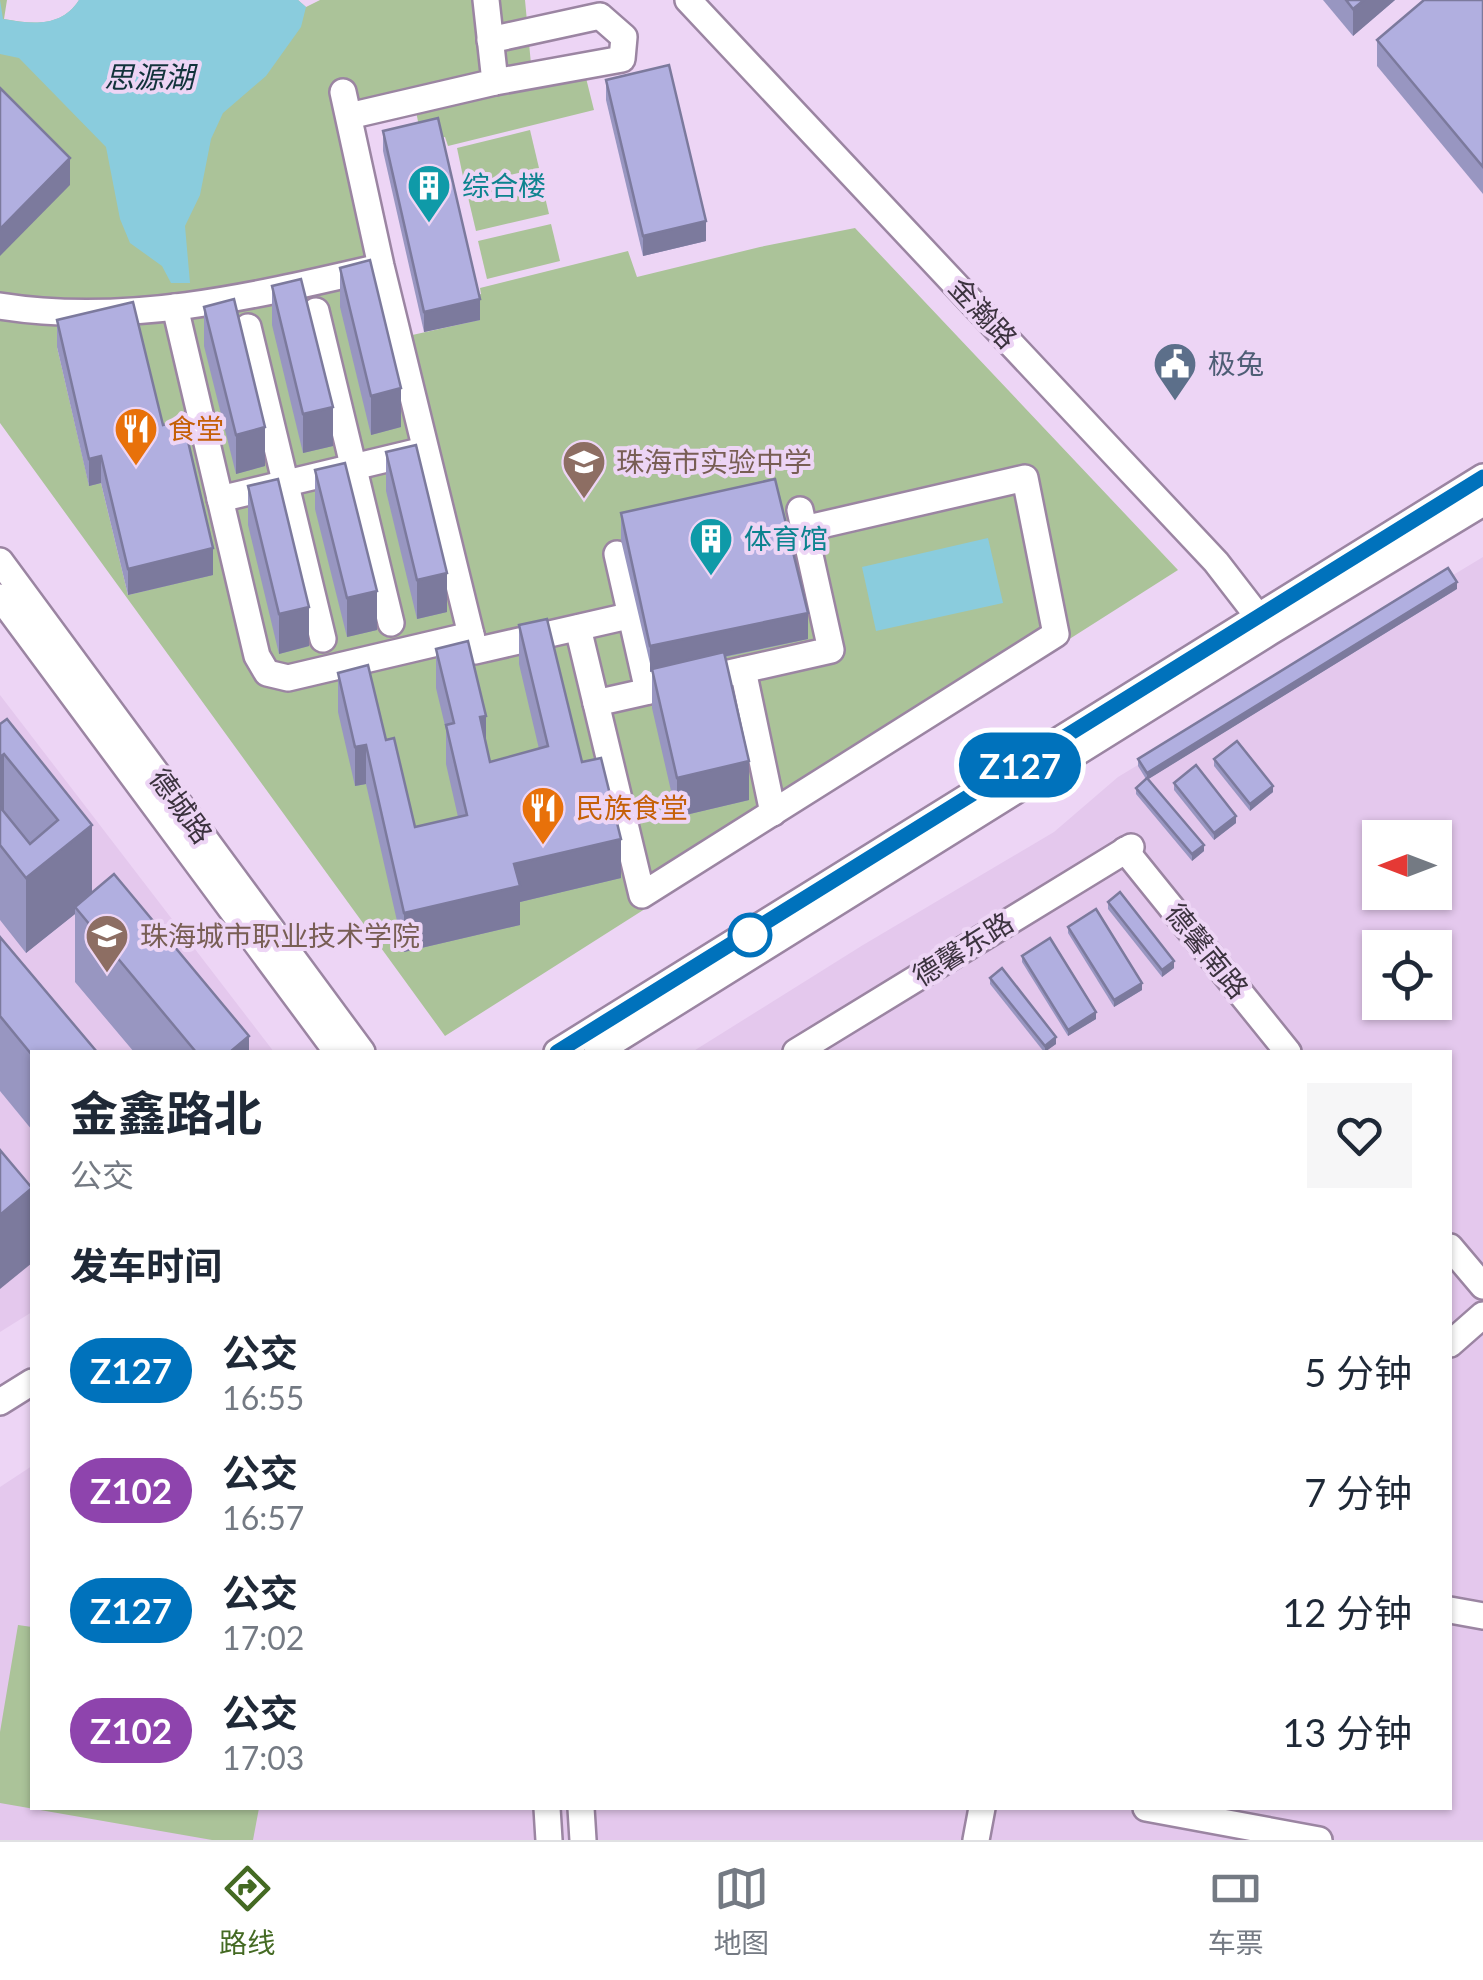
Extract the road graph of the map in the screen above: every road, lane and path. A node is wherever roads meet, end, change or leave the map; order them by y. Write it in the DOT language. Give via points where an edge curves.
graph roads {
  1 [pos="486,0"];
  2 [pos="688,0"];
  3 [pos="490,40"];
  4 [pos="494,82"];
  5 [pos="381,266"];
  6 [pos="0,306"];
  7 [pos="175,308"];
  8 [pos="316,311"];
  9 [pos="248,327"];
  10 [pos="426,450"];
  11 [pos="354,467"];
  12 [pos="1483,477"];
  13 [pos="286,484"];
  14 [pos="220,500"];
  15 [pos="1483,503"];
  16 [pos="618,554"];
  17 [pos="0,561"];
  18 [pos="0,597"];
  19 [pos="634,614"];
  20 [pos="391,623"];
  21 [pos="1263,624"];
  22 [pos="578,628"];
  23 [pos="471,635"];
  24 [pos="324,639"];
  25 [pos="743,670"];
  26 [pos="648,691"];
  27 [pos="596,703"];
  28 [pos="774,813"];
  29 [pos="1128,848"];
  30 [pos="346,1048"];
  31 [pos="561,1050"];
  32 [pos="600,1050"];
  33 [pos="799,1050"];
  34 [pos="1286,1050"];
  35 [pos="1452,1249"];
  36 [pos="1483,1286"];
  37 [pos="1483,1315"];
  38 [pos="1452,1342"];
  39 [pos="30,1383"];
  40 [pos="0,1402"];
  41 [pos="30,1403"];
  42 [pos="0,1421"];
  43 [pos="1452,1610"];
  44 [pos="1483,1616"];
  45 [pos="547,1810"];
  46 [pos="580,1810"];
  47 [pos="982,1810"];
  48 [pos="1157,1810"];
  49 [pos="549,1840"];
  50 [pos="583,1840"];
  51 [pos="976,1840"];
  52 [pos="1320,1840"];
  1 -- 3 [label="street"];
  2 -- 21 [label="street, 金瀚路" via="1216,562"];
  3 -- 4 [label="street"];
  3 -- 4 [label="street" via="600,16 624,37 622,59"];
  4 -- 5 [label="street" via="346,104"];
  5 -- 7 [label="street"];
  5 -- 10 [label="street"];
  6 -- 7 [label="street"];
  7 -- 14 [label="street"];
  8 -- 11 [label="street"];
  9 -- 13 [label="street"];
  10 -- 11 [label="street"];
  10 -- 23 [label="street"];
  11 -- 13 [label="street"];
  11 -- 20 [label="street"];
  12 -- 21 [label="street"];
  13 -- 14 [label="street"];
  13 -- 24 [label="street"];
  14 -- 23 [label="street" via="257,656 267,673 288,678"];
  15 -- 21 [label="street"];
  16 -- 19 [label="street"];
  17 -- 30 [label="street, 德城路"];
  18 -- 30 [label="street, 德城路"];
  19 -- 22 [label="street"];
  19 -- 26 [label="street"];
  21 -- 31 [label="street"];
  21 -- 32 [label="street"];
  22 -- 23 [label="street" via="475,651"];
  22 -- 27 [label="street"];
  25 -- 26 [label="street"];
  25 -- 28 [label="street"];
  25 -- 28 [label="street" via="831,650 802,520 1025,478 1056,634"];
  26 -- 27 [label="street"];
  27 -- 28 [label="street" via="642,895"];
  29 -- 33 [label="street, 德馨东路"];
  29 -- 34 [label="street, 德馨南路"];
  35 -- 36 [label="street"];
  37 -- 38 [label="street"];
  39 -- 40 [label="street"];
  41 -- 42 [label="street"];
  43 -- 44 [label="street"];
  45 -- 49 [label="street"];
  46 -- 50 [label="street"];
  47 -- 51 [label="street"];
  48 -- 52 [label="street"];
}
